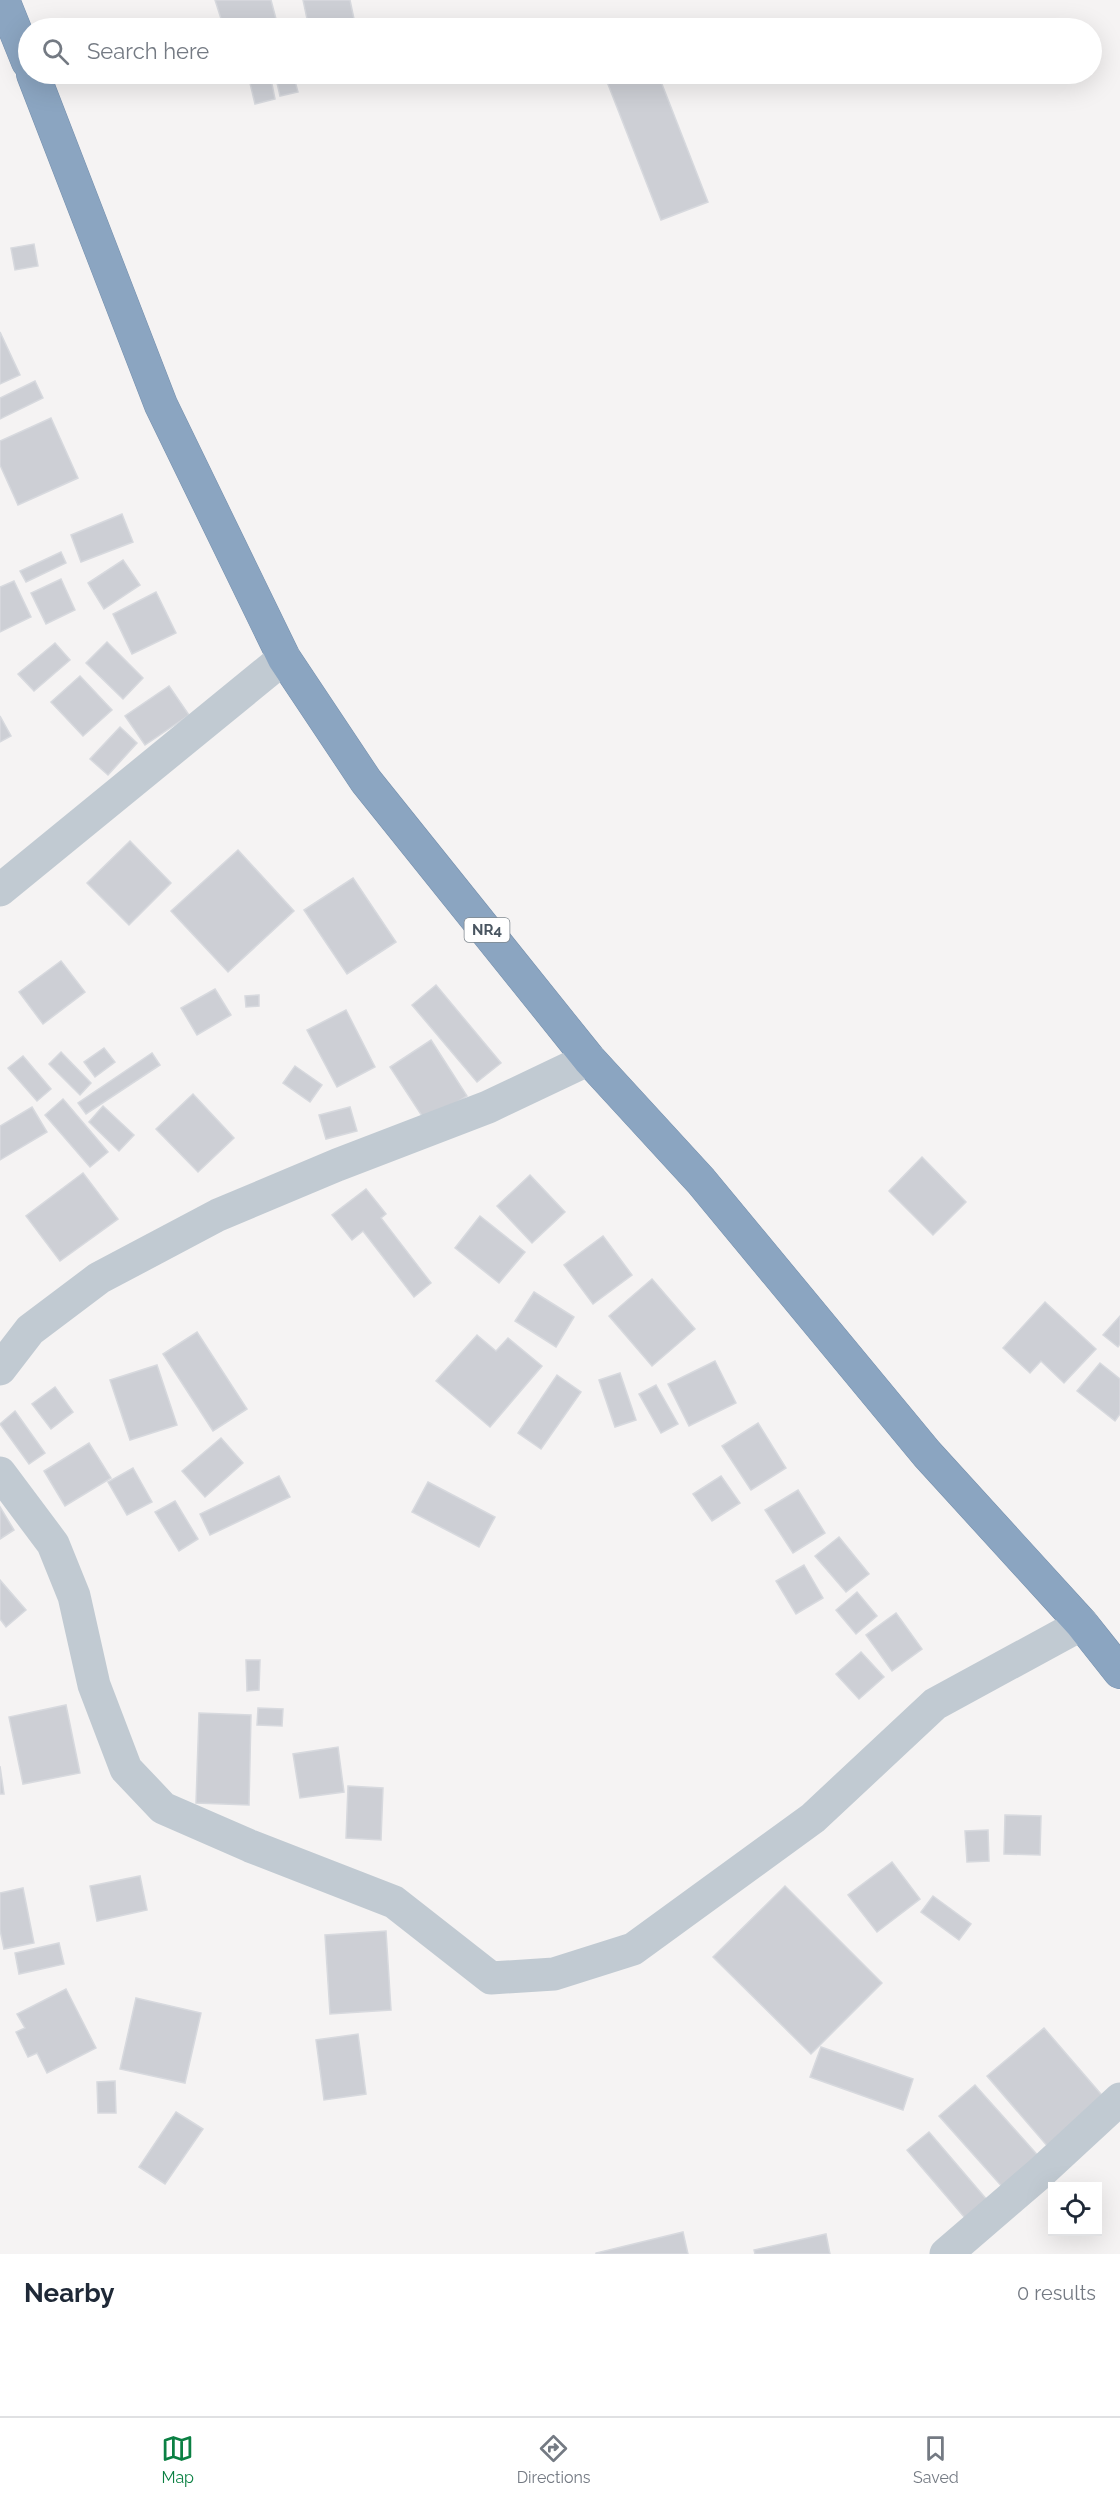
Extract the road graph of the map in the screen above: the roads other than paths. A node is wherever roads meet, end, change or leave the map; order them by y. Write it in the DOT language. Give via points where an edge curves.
graph roads {
  1 [pos="3,0"];
  2 [pos="18,37"];
  3 [pos="37,84"];
  4 [pos="284,658"];
  5 [pos="0,890"];
  6 [pos="589,1059"];
  7 [pos="0,1369"];
  8 [pos="0,1473"];
  9 [pos="1082,1624"];
  10 [pos="1120,1672"];
  11 [pos="1120,2099"];
  12 [pos="946,2254"];
  1 -- 2 [label="highway"];
  3 -- 4 [label="highway, NR4" via="161,405"];
  4 -- 5 [label="street"];
  4 -- 6 [label="highway, NR4" via="366,781"];
  6 -- 7 [label="street" via="488,1107 218,1215 109,1272 30,1330"];
  6 -- 9 [label="highway, NR4" via="701,1181 927,1454"];
  8 -- 9 [label="street" via="53,1544 74,1596 94,1685 126,1769 163,1808 394,1902 491,1978 554,1974 633,1949 813,1818 935,1704"];
  9 -- 10 [label="highway, NR4"];
  11 -- 12 [label="street"];
}
